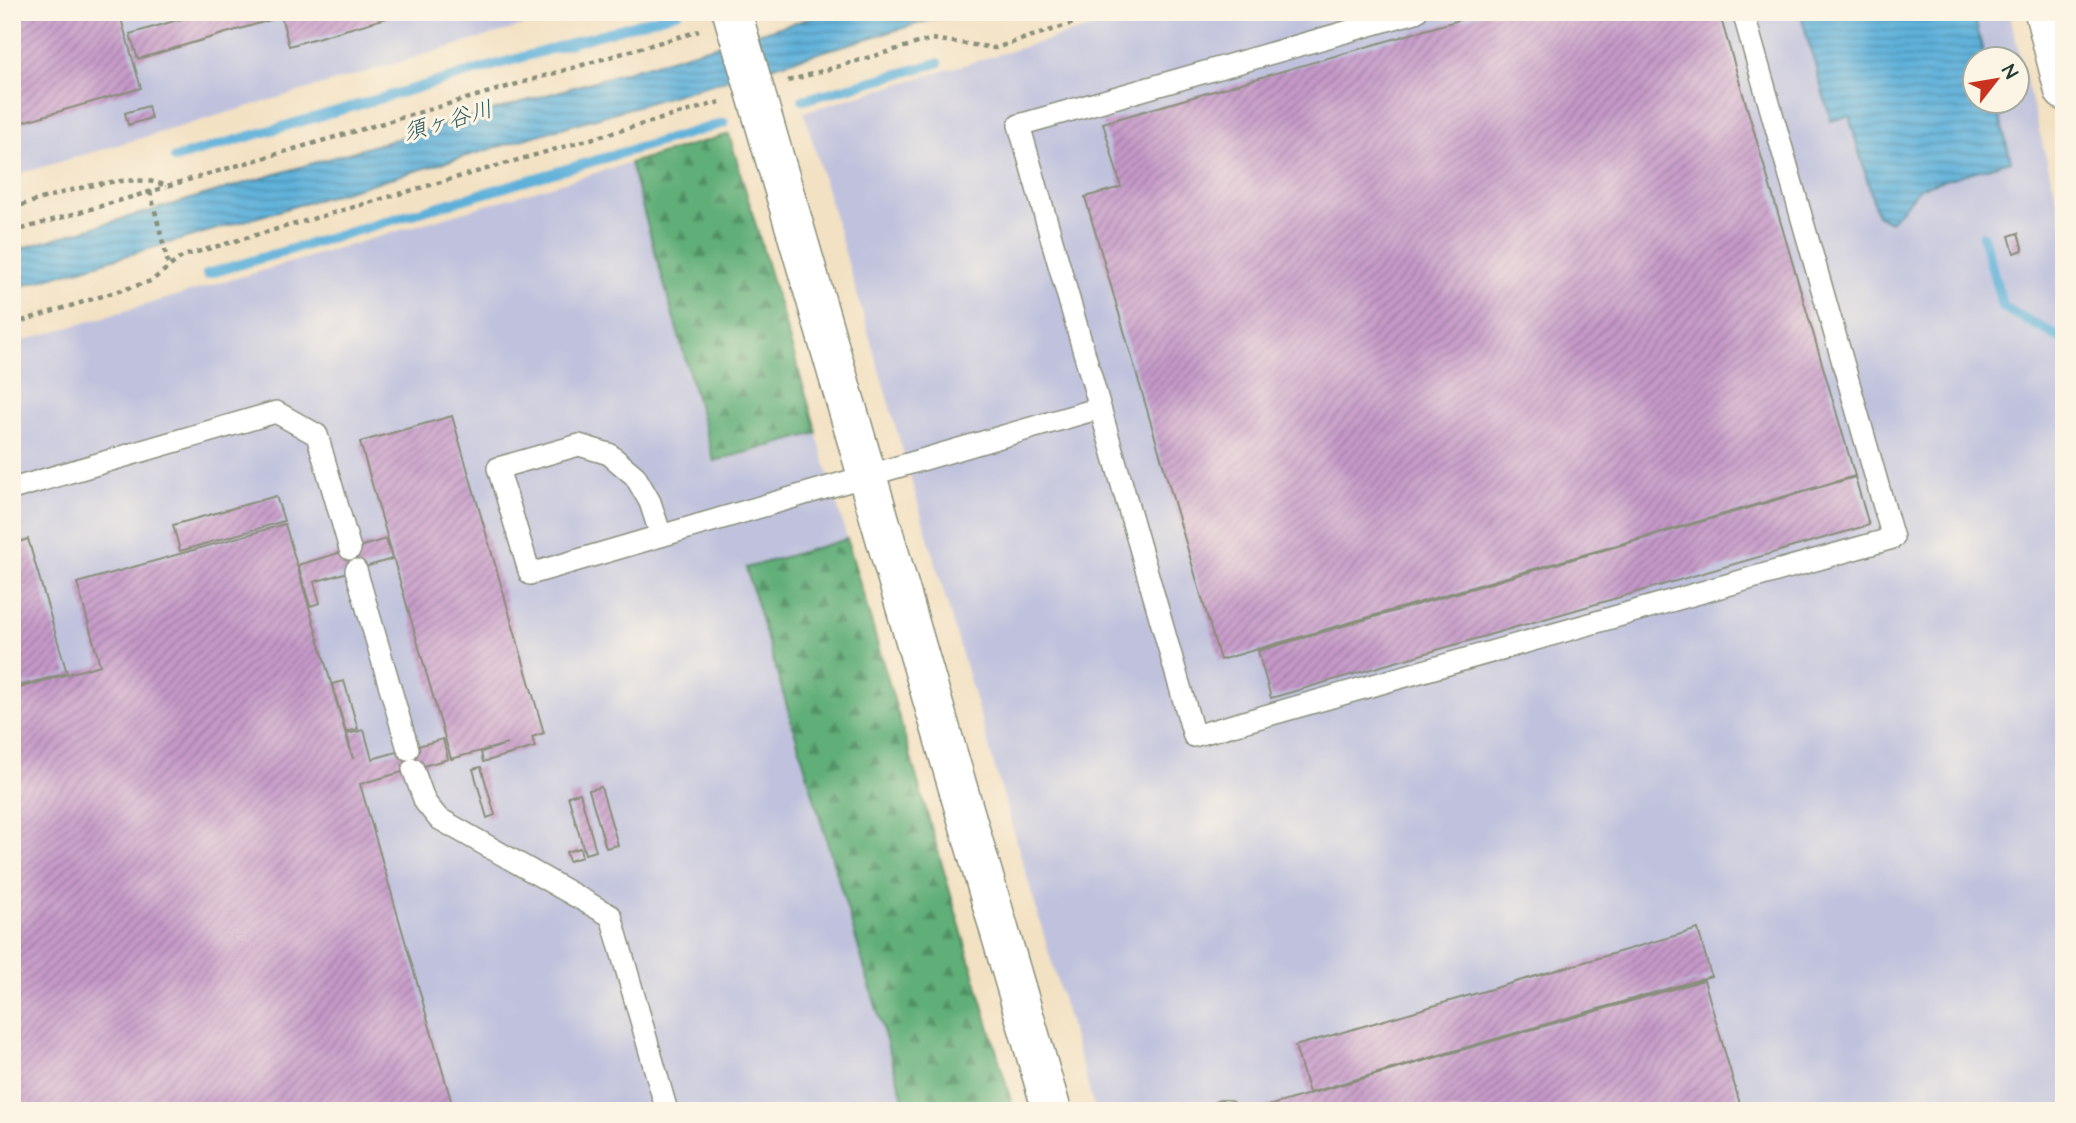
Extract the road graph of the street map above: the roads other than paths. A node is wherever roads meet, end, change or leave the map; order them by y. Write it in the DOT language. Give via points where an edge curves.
graph roads {
  1 [pos="1416,12"];
  2 [pos="1743,12"];
  3 [pos="2043,12"];
  4 [pos="726,22"];
  5 [pos="2064,91"];
  6 [pos="1100,408"];
  7 [pos="867,475"];
  8 [pos="12,489"];
  9 [pos="661,536"];
  10 [pos="667,1111"];
  11 [pos="1052,1111"];
  12 [pos="1221,1111"];
  13 [pos="1227,1111"];
  1 -- 6 [label="lane" via="1018,125"];
  2 -- 6 [label="lane" via="1893,538 1194,736"];
  3 -- 5 [label="street"];
  4 -- 7 [label="street" via="756,88"];
  6 -- 7 [label="lane"];
  7 -- 9 [label="lane"];
  7 -- 11 [label="street"];
  8 -- 10 [label="lane" via="276,412 317,435 425,803 438,818 611,916"];
  9 -- 9 [label="lane" via="530,574 498,468 579,445 609,454 635,477 650,502"];
  12 -- 13 [label="lane"];
}
